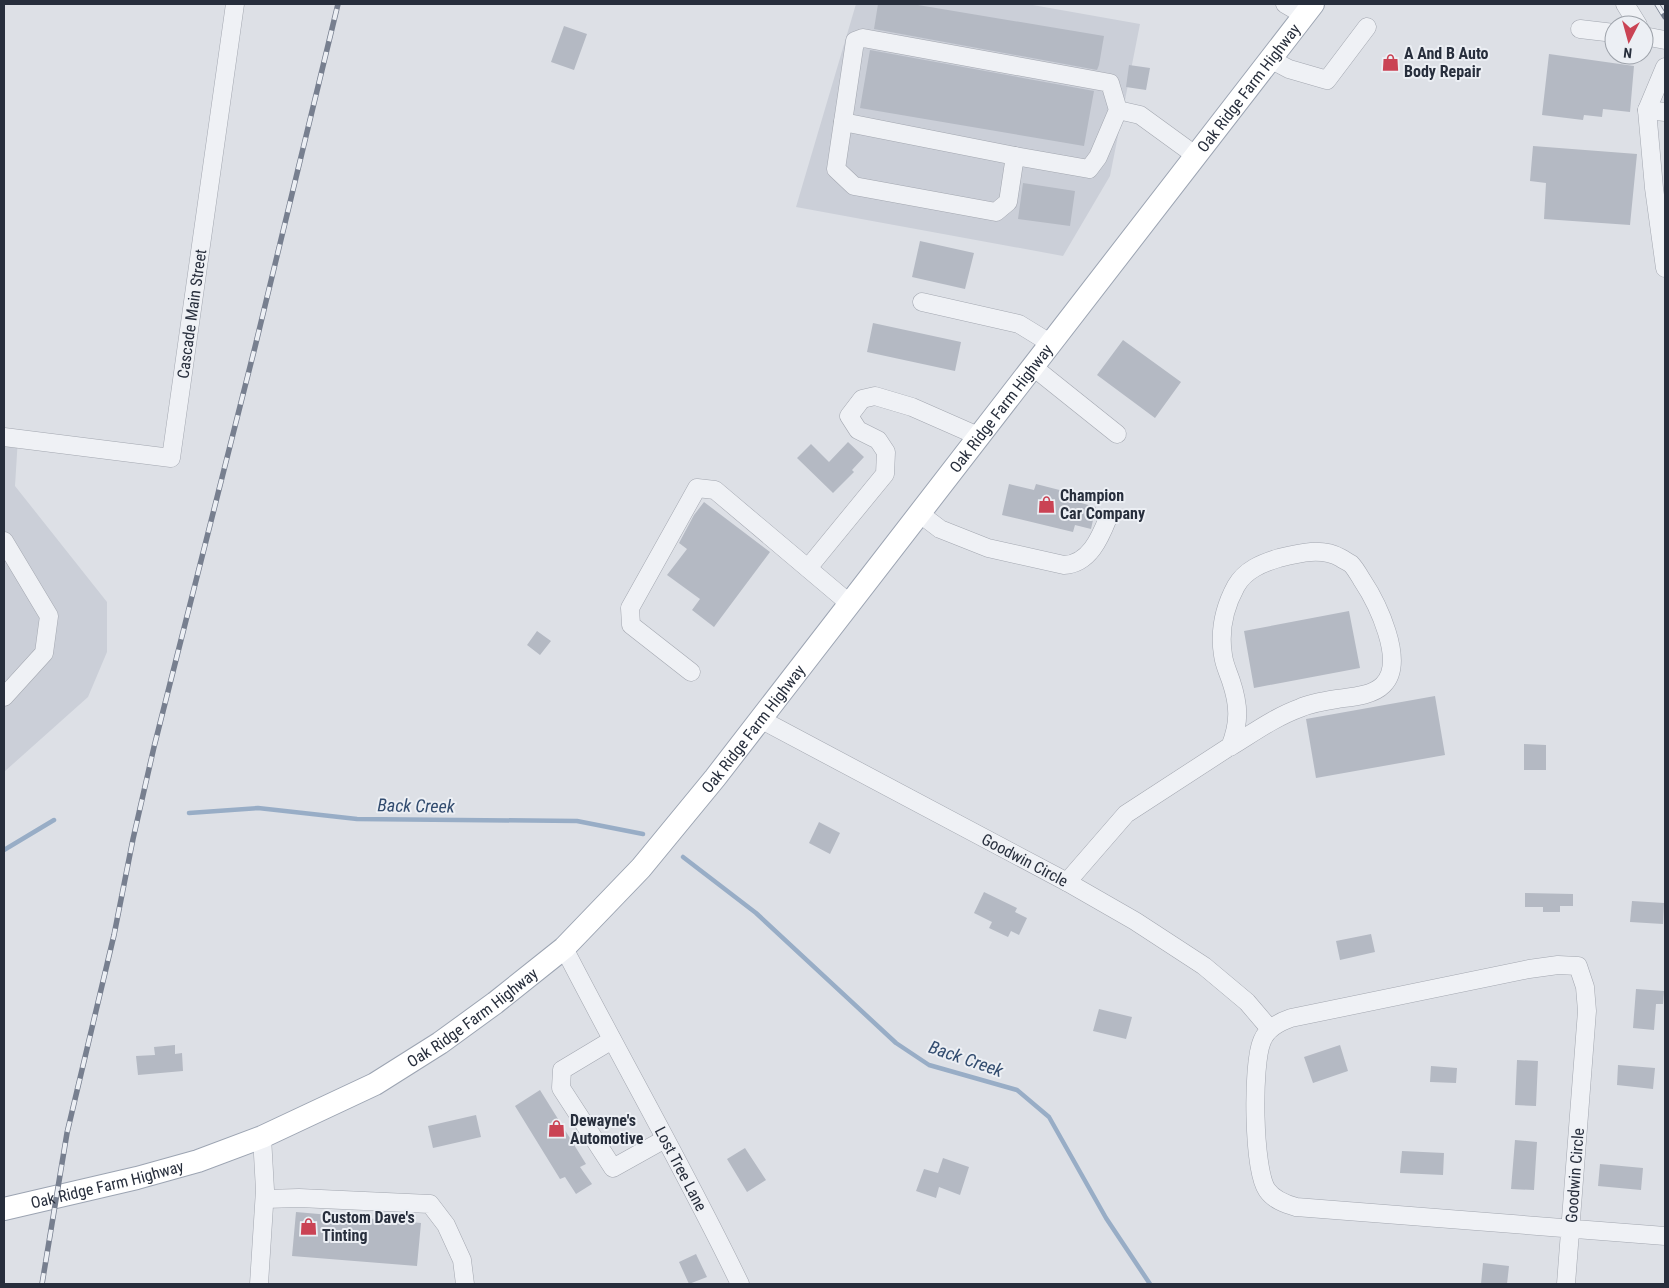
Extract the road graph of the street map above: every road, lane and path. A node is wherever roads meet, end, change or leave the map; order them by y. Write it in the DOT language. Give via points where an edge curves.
graph roads {
  1 [pos="234,4"];
  2 [pos="1285,4"];
  3 [pos="1625,4"];
  4 [pos="1309,9"];
  5 [pos="1632,15"];
  6 [pos="1367,28"];
  7 [pos="1580,29"];
  8 [pos="1604,32"];
  9 [pos="1270,59"];
  10 [pos="1665,67"];
  11 [pos="1118,110"];
  12 [pos="1647,110"];
  13 [pos="1665,112"];
  14 [pos="843,122"];
  15 [pos="1195,154"];
  16 [pos="1015,156"];
  17 [pos="1665,268"];
  18 [pos="922,302"];
  19 [pos="1050,343"];
  20 [pos="1032,366"];
  21 [pos="1117,434"];
  22 [pos="978,436"];
  23 [pos="4,437"];
  24 [pos="919,513"];
  25 [pos="1108,518"];
  26 [pos="4,541"];
  27 [pos="808,568"];
  28 [pos="849,603"];
  29 [pos="691,672"];
  30 [pos="4,697"];
  31 [pos="760,719"];
  32 [pos="1230,747"];
  33 [pos="1067,882"];
  34 [pos="564,948"];
  35 [pos="1270,1029"];
  36 [pos="612,1040"];
  37 [pos="262,1137"];
  38 [pos="665,1139"];
  39 [pos="265,1199"];
  40 [pos="4,1209"];
  41 [pos="1572,1228"];
  42 [pos="1665,1236"];
  43 [pos="258,1284"];
  44 [pos="465,1284"];
  45 [pos="740,1284"];
  46 [pos="1566,1284"];
  1 -- 23 [label="street, Cascade Main Street" via="170,458"];
  2 -- 4 [label="street"];
  3 -- 5 [label="street"];
  4 -- 9 [label="main road, Oak Ridge Farm Highway"];
  6 -- 9 [label="street" via="1327,80 1289,69"];
  7 -- 8 [label="street"];
  9 -- 15 [label="main road, Oak Ridge Farm Highway"];
  10 -- 12 [label="street"];
  11 -- 14 [label="street" via="1110,83 864,38 855,41"];
  11 -- 15 [label="street" via="1140,116"];
  11 -- 16 [label="street" via="1090,169"];
  12 -- 13 [label="street"];
  12 -- 17 [label="street"];
  14 -- 16 [label="street"];
  14 -- 16 [label="street" via="836,169 854,186 996,212 1008,202"];
  15 -- 19 [label="main road, Oak Ridge Farm Highway"];
  18 -- 19 [label="street" via="1019,324"];
  19 -- 20 [label="main road, Oak Ridge Farm Highway"];
  20 -- 21 [label="street"];
  20 -- 22 [label="main road, Oak Ridge Farm Highway"];
  22 -- 24 [label="main road, Oak Ridge Farm Highway"];
  22 -- 27 [label="street" via="912,407 875,396 862,399 848,416 858,430 878,440 886,452 885,474"];
  24 -- 25 [label="street" via="940,529 988,548 1064,565 1072,565 1087,555 1099,539"];
  24 -- 28 [label="main road, Oak Ridge Farm Highway"];
  26 -- 30 [label="street" via="50,616 44,653"];
  27 -- 28 [label="street"];
  27 -- 29 [label="street" via="715,490 697,488 630,608 631,625"];
  28 -- 31 [label="main road, Oak Ridge Farm Highway"];
  31 -- 33 [label="street, Goodwin Circle"];
  31 -- 34 [label="main road, Oak Ridge Farm Highway" via="641,868"];
  32 -- 32 [label="street" via="1300,707 1374,692 1390,674 1391,652 1377,607 1352,565 1340,557 1325,552 1300,552 1270,560 1246,573 1237,585 1225,608 1221,630 1223,656 1238,704 1237,730"];
  32 -- 33 [label="street" via="1126,814"];
  33 -- 35 [label="street, Goodwin Circle" via="1204,966 1247,1002"];
  34 -- 36 [label="street, Lost Tree Lane"];
  34 -- 37 [label="main road, Oak Ridge Farm Highway" via="456,1032 375,1084"];
  35 -- 41 [label="street, Goodwin Circle" via="1262,1040 1259,1054 1254,1116 1261,1173 1267,1190 1279,1202 1296,1207"];
  35 -- 41 [label="street, Goodwin Circle" via="1280,1022 1301,1016 1529,969 1578,966 1585,987 1587,1011"];
  36 -- 38 [label="street, Lost Tree Lane"];
  36 -- 38 [label="street" via="562,1070 560,1088 613,1168"];
  37 -- 39 [label="street"];
  37 -- 40 [label="main road, Oak Ridge Farm Highway" via="163,1171"];
  38 -- 45 [label="street, Lost Tree Lane"];
  39 -- 43 [label="street"];
  39 -- 44 [label="street" via="430,1204 446,1225 462,1260"];
  41 -- 42 [label="street"];
  41 -- 46 [label="street"];
}
